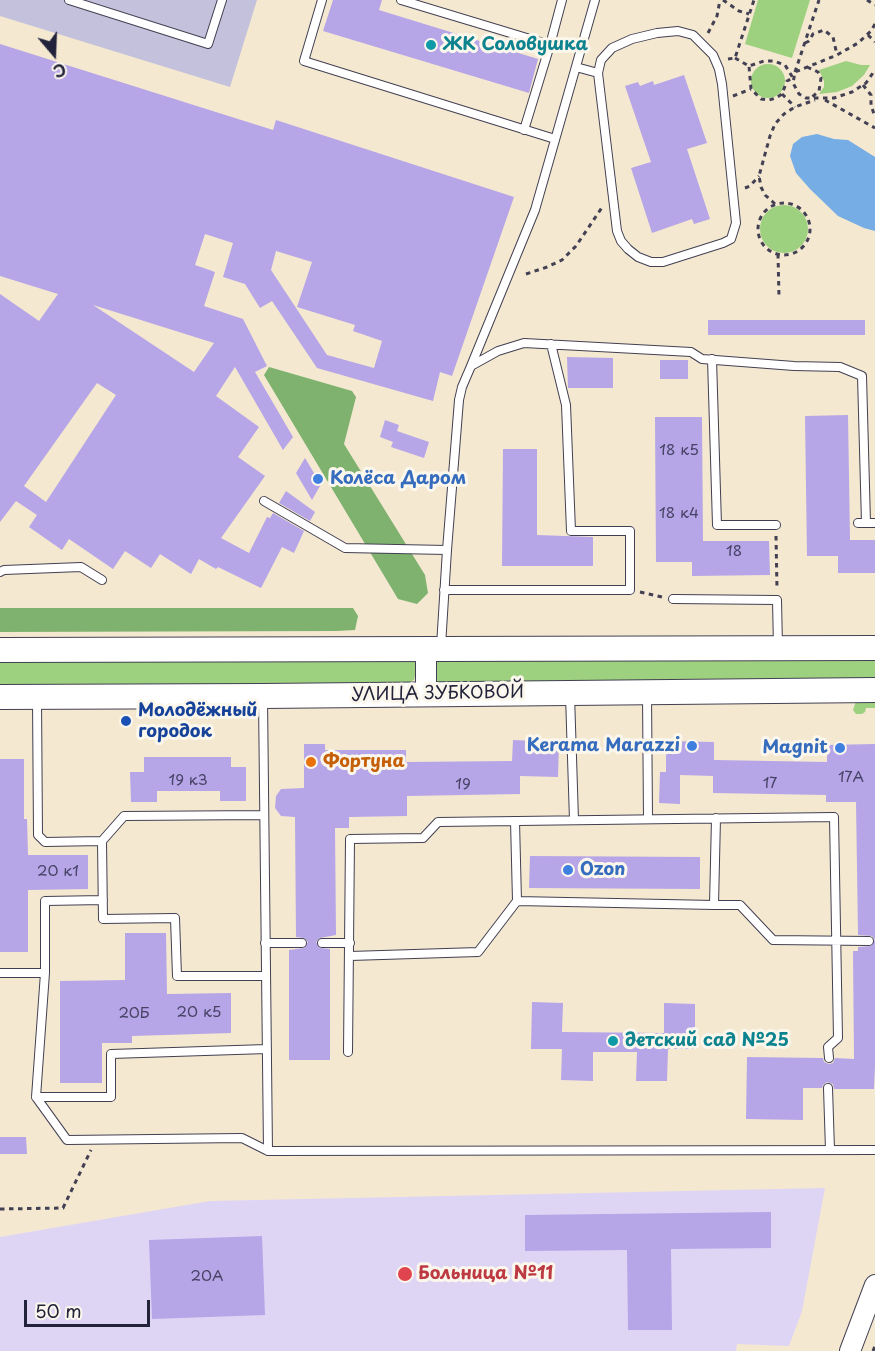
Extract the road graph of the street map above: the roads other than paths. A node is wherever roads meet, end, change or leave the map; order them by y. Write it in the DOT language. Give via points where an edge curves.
graph roads {
  1 [pos="69,0"];
  2 [pos="222,0"];
  3 [pos="322,0"];
  4 [pos="400,0"];
  5 [pos="562,0"];
  6 [pos="595,0"];
  7 [pos="550,45"];
  8 [pos="576,67"];
  9 [pos="598,73"];
  10 [pos="524,130"];
  11 [pos="555,139"];
  12 [pos="551,344"];
  13 [pos="712,359"];
  14 [pos="471,366"];
  15 [pos="264,501"];
  16 [pos="866,523"];
  17 [pos="776,525"];
  18 [pos="447,550"];
  19 [pos="0,572"];
  20 [pos="102,580"];
  21 [pos="444,590"];
  22 [pos="673,599"];
  23 [pos="433,648"];
  24 [pos="778,648"];
  25 [pos="875,648"];
  26 [pos="0,650"];
  27 [pos="875,690"];
  28 [pos="570,692"];
  29 [pos="647,692"];
  30 [pos="426,694"];
  31 [pos="263,696"];
  32 [pos="0,697"];
  33 [pos="37,697"];
  34 [pos="264,815"];
  35 [pos="716,818"];
  36 [pos="648,819"];
  37 [pos="574,820"];
  38 [pos="514,821"];
  39 [pos="102,842"];
  40 [pos="103,900"];
  41 [pos="517,901"];
  42 [pos="714,905"];
  43 [pos="837,941"];
  44 [pos="869,941"];
  45 [pos="265,943"];
  46 [pos="302,943"];
  47 [pos="322,943"];
  48 [pos="350,943"];
  49 [pos="350,956"];
  50 [pos="0,973"];
  51 [pos="45,973"];
  52 [pos="266,976"];
  53 [pos="267,1049"];
  54 [pos="348,1052"];
  55 [pos="829,1058"];
  56 [pos="828,1088"];
  57 [pos="36,1097"];
  58 [pos="830,1150"];
  59 [pos="875,1150"];
  60 [pos="268,1151"];
  61 [pos="875,1285"];
  62 [pos="850,1351"];
  1 -- 2 [label="lane" via="208,44"];
  3 -- 10 [label="lane" via="304,61"];
  4 -- 7 [label="lane"];
  5 -- 7 [label="lane"];
  6 -- 8 [label="lane"];
  7 -- 10 [label="lane"];
  8 -- 9 [label="lane"];
  8 -- 11 [label="lane"];
  9 -- 9 [label="lane" via="601,60 612,48 657,33 678,31 693,35 713,55 724,100 736,223 731,239 658,262 638,257 621,241"];
  10 -- 11 [label="lane"];
  11 -- 14 [label="lane" via="535,210"];
  12 -- 13 [label="lane" via="691,352 702,359"];
  12 -- 14 [label="lane" via="524,343 498,351"];
  12 -- 21 [label="lane" via="566,405 571,531 630,531 630,590"];
  13 -- 16 [label="lane" via="840,367 862,376"];
  13 -- 17 [label="lane" via="717,525"];
  14 -- 18 [label="lane" via="459,400"];
  15 -- 18 [label="lane" via="345,548"];
  18 -- 21 [label="lane"];
  19 -- 20 [label="lane" via="81,567"];
  21 -- 23 [label="lane"];
  22 -- 24 [label="lane" via="777,600"];
  23 -- 24 [label="main road"];
  23 -- 26 [label="main road"];
  23 -- 30 [label="street"];
  24 -- 25 [label="main road"];
  27 -- 29 [label="main road, УЛИЦА ЗУБКОВОЙ"];
  28 -- 29 [label="main road, УЛИЦА ЗУБКОВОЙ"];
  28 -- 30 [label="main road, УЛИЦА ЗУБКОВОЙ"];
  28 -- 37 [label="lane"];
  29 -- 36 [label="lane"];
  30 -- 31 [label="main road, УЛИЦА ЗУБКОВОЙ"];
  31 -- 33 [label="main road, УЛИЦА ЗУБКОВОЙ"];
  31 -- 34 [label="lane"];
  32 -- 33 [label="main road, УЛИЦА ЗУБКОВОЙ"];
  33 -- 39 [label="lane" via="38,835 45,842"];
  34 -- 39 [label="lane" via="124,816"];
  34 -- 45 [label="lane"];
  35 -- 36 [label="lane"];
  35 -- 42 [label="lane"];
  35 -- 43 [label="lane" via="834,818"];
  36 -- 37 [label="lane"];
  37 -- 38 [label="lane"];
  38 -- 41 [label="lane"];
  38 -- 48 [label="lane" via="438,822 423,838 350,839"];
  39 -- 40 [label="lane"];
  40 -- 51 [label="lane" via="45,901"];
  40 -- 52 [label="lane" via="103,920 175,918 177,976"];
  41 -- 42 [label="lane"];
  41 -- 49 [label="lane" via="478,952"];
  42 -- 43 [label="lane" via="740,905 773,940"];
  43 -- 44 [label="lane"];
  43 -- 55 [label="lane" via="838,1038 828,1047"];
  45 -- 46 [label="lane"];
  45 -- 52 [label="lane"];
  47 -- 48 [label="lane"];
  48 -- 49 [label="lane"];
  49 -- 54 [label="lane"];
  50 -- 51 [label="lane"];
  51 -- 57 [label="lane"];
  52 -- 53 [label="lane"];
  53 -- 57 [label="lane" via="111,1054 111,1097"];
  53 -- 60 [label="lane"];
  56 -- 58 [label="lane"];
  57 -- 60 [label="lane" via="67,1140 242,1138"];
  58 -- 59 [label="lane"];
  58 -- 60 [label="lane"];
  61 -- 62 [label="street"];
}
